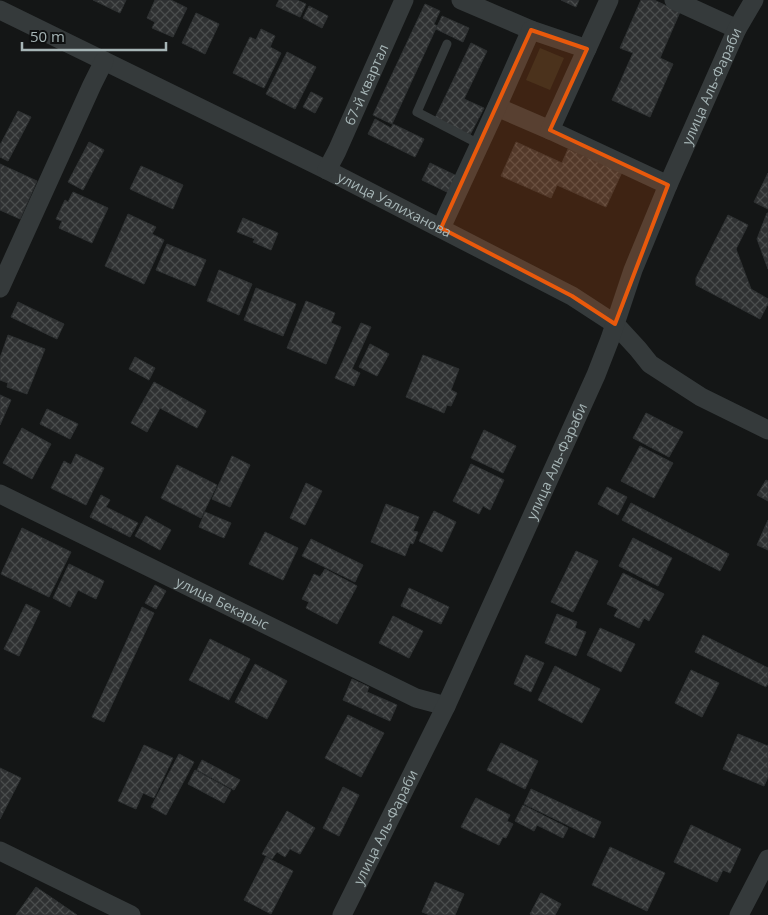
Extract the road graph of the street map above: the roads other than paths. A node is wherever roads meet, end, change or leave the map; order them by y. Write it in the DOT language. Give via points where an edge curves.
graph roads {
  1 [pos="404,0"];
  2 [pos="461,0"];
  3 [pos="609,0"];
  4 [pos="674,0"];
  5 [pos="754,0"];
  6 [pos="0,10"];
  7 [pos="738,29"];
  8 [pos="530,30"];
  9 [pos="447,44"];
  10 [pos="587,49"];
  11 [pos="104,61"];
  12 [pos="497,108"];
  13 [pos="550,130"];
  14 [pos="479,144"];
  15 [pos="327,170"];
  16 [pos="668,186"];
  17 [pos="441,228"];
  18 [pos="0,288"];
  19 [pos="615,324"];
  20 [pos="768,430"];
  21 [pos="0,494"];
  22 [pos="446,706"];
  23 [pos="0,851"];
  24 [pos="768,859"];
  25 [pos="131,915"];
  26 [pos="342,915"];
  27 [pos="739,915"];
  1 -- 15 [label="street, 67-й квартал"];
  2 -- 8 [label="street"];
  3 -- 10 [label="street"];
  4 -- 7 [label="street"];
  5 -- 7 [label="street, улица Аль-Фараби"];
  6 -- 11 [label="street, улица Уалиханова"];
  7 -- 16 [label="street, улица Аль-Фараби"];
  8 -- 10 [label="street"];
  8 -- 12 [label="street"];
  9 -- 14 [label="lane" via="417,112"];
  10 -- 13 [label="street"];
  11 -- 15 [label="street, улица Уалиханова"];
  11 -- 18 [label="street"];
  12 -- 13 [label="street"];
  12 -- 14 [label="street"];
  13 -- 16 [label="street"];
  14 -- 17 [label="street"];
  15 -- 17 [label="street, улица Уалиханова"];
  16 -- 19 [label="street, улица Аль-Фараби" via="632,270"];
  17 -- 19 [label="street, улица Уалиханова" via="572,296"];
  19 -- 20 [label="street, улица Уалиханова" via="650,364 701,396"];
  19 -- 22 [label="street, улица Аль-Фараби" via="596,375"];
  21 -- 22 [label="street, улица Бекарыс" via="416,698"];
  22 -- 26 [label="street, улица Аль-Фараби"];
  23 -- 25 [label="street"];
  24 -- 27 [label="street"];
}
